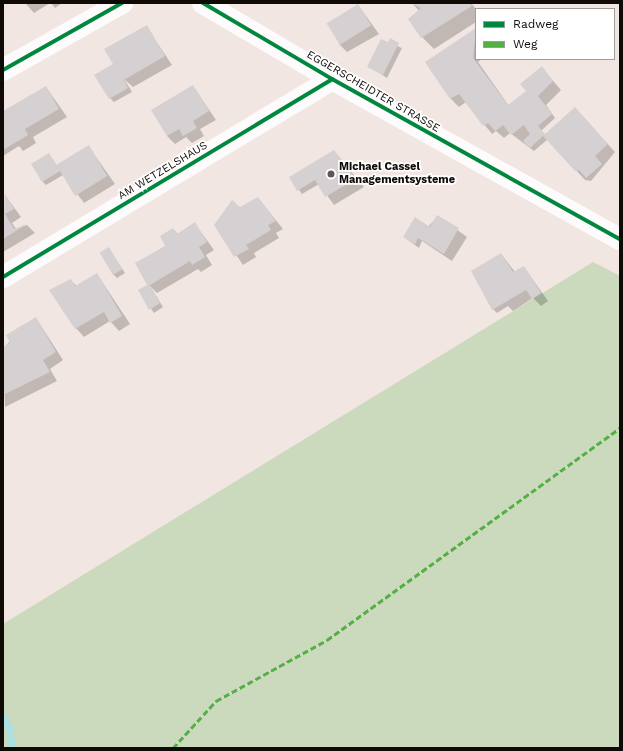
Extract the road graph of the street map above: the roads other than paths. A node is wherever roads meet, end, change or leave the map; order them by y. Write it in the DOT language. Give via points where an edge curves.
graph roads {
  1 [pos="122,3"];
  2 [pos="203,3"];
  3 [pos="3,70"];
  4 [pos="332,79"];
  5 [pos="620,239"];
  6 [pos="3,277"];
  1 -- 3 [label="street"];
  2 -- 4 [label="street, EGGERSCHEIDTER STRASSE"];
  4 -- 5 [label="street, EGGERSCHEIDTER STRASSE"];
  4 -- 6 [label="street, AM WETZELSHAUS"];
}
